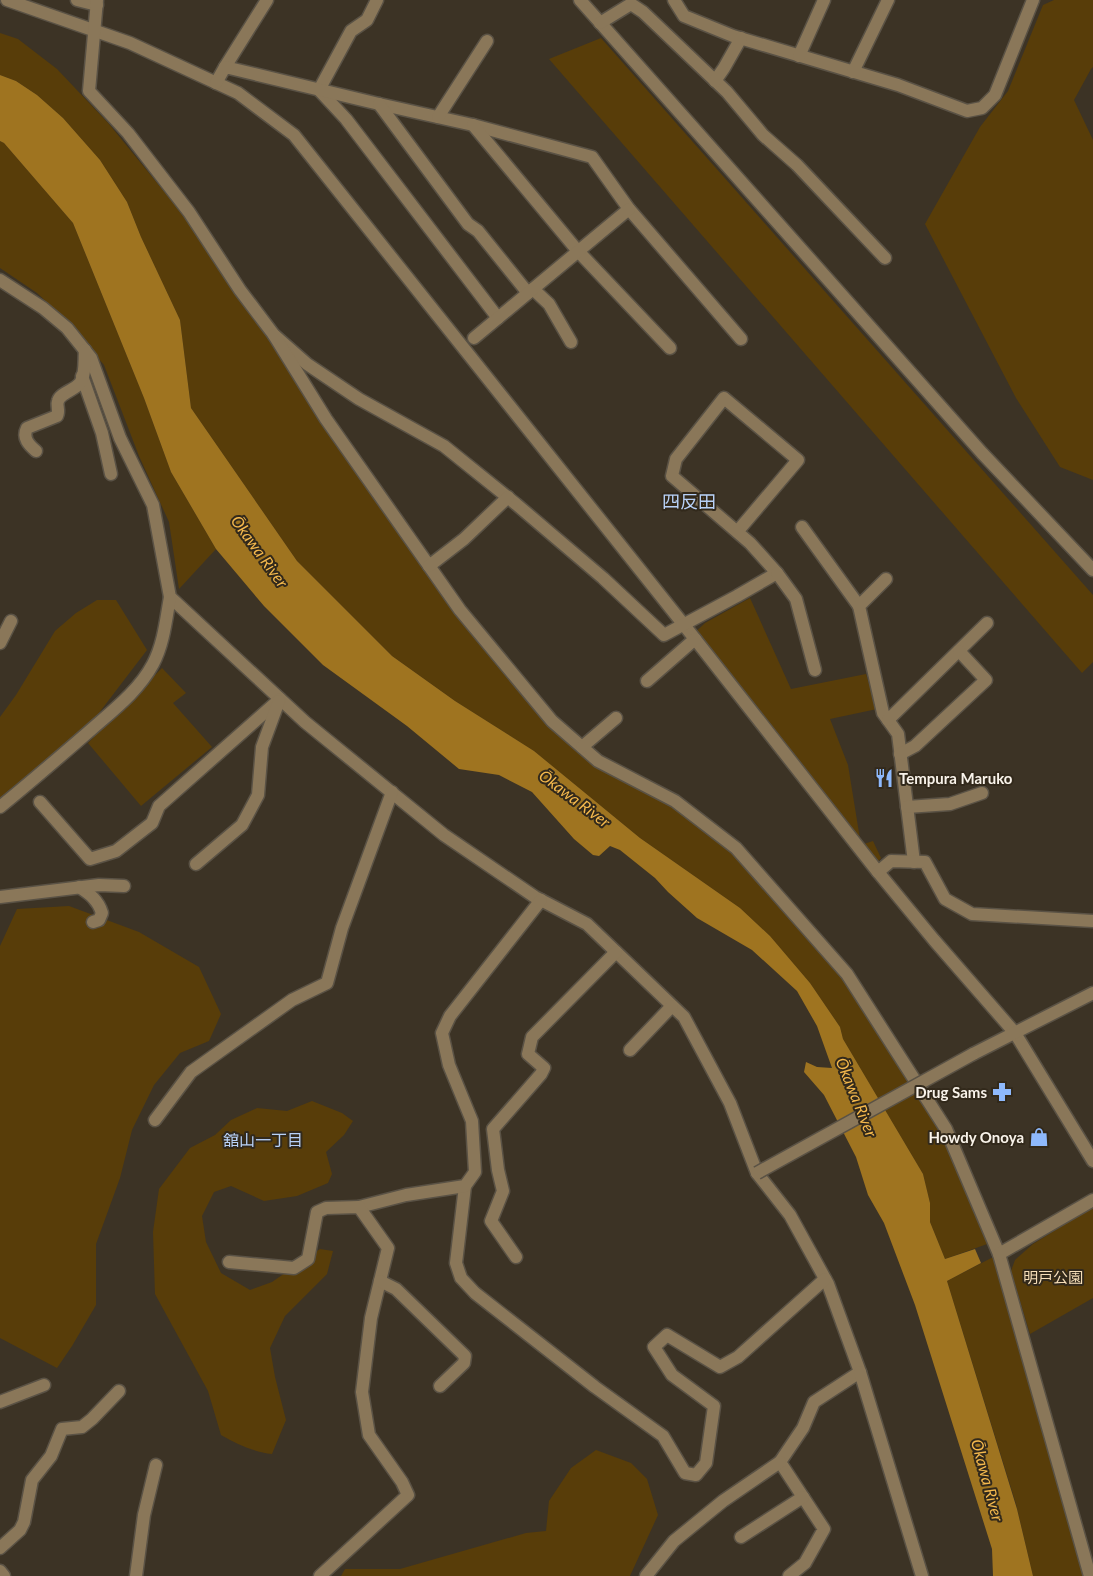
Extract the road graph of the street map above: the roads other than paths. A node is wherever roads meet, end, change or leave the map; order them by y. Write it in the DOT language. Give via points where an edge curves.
graph roads {
  1 [pos="7,0"];
  2 [pos="77,0"];
  3 [pos="267,0"];
  4 [pos="377,0"];
  5 [pos="580,0"];
  6 [pos="674,0"];
  7 [pos="824,0"];
  8 [pos="888,0"];
  9 [pos="1033,0"];
  10 [pos="97,2"];
  11 [pos="600,23"];
  12 [pos="95,30"];
  13 [pos="741,38"];
  14 [pos="487,41"];
  15 [pos="799,56"];
  16 [pos="226,67"];
  17 [pos="853,72"];
  18 [pos="715,81"];
  19 [pos="216,83"];
  20 [pos="319,90"];
  21 [pos="379,104"];
  22 [pos="438,117"];
  23 [pos="474,125"];
  24 [pos="628,209"];
  25 [pos="577,250"];
  26 [pos="886,258"];
  27 [pos="0,280"];
  28 [pos="531,291"];
  29 [pos="498,318"];
  30 [pos="274,335"];
  31 [pos="474,338"];
  32 [pos="741,339"];
  33 [pos="570,342"];
  34 [pos="670,348"];
  35 [pos="85,350"];
  36 [pos="82,376"];
  37 [pos="36,451"];
  38 [pos="111,474"];
  39 [pos="508,498"];
  40 [pos="802,527"];
  41 [pos="737,532"];
  42 [pos="429,566"];
  43 [pos="1093,570"];
  44 [pos="777,573"];
  45 [pos="886,579"];
  46 [pos="170,597"];
  47 [pos="859,606"];
  48 [pos="10,621"];
  49 [pos="987,622"];
  50 [pos="684,625"];
  51 [pos="695,640"];
  52 [pos="0,643"];
  53 [pos="958,650"];
  54 [pos="816,670"];
  55 [pos="647,681"];
  56 [pos="280,699"];
  57 [pos="616,718"];
  58 [pos="888,720"];
  59 [pos="582,747"];
  60 [pos="900,754"];
  61 [pos="392,792"];
  62 [pos="982,793"];
  63 [pos="40,802"];
  64 [pos="0,807"];
  65 [pos="907,807"];
  66 [pos="914,862"];
  67 [pos="196,864"];
  68 [pos="878,872"];
  69 [pos="124,886"];
  70 [pos="79,887"];
  71 [pos="0,897"];
  72 [pos="542,900"];
  73 [pos="1093,921"];
  74 [pos="93,922"];
  75 [pos="616,952"];
  76 [pos="1093,993"];
  77 [pos="672,1006"];
  78 [pos="1015,1033"];
  79 [pos="630,1050"];
  80 [pos="154,1120"];
  81 [pos="1093,1162"];
  82 [pos="757,1173"];
  83 [pos="466,1186"];
  84 [pos="1093,1200"];
  85 [pos="359,1207"];
  86 [pos="999,1254"];
  87 [pos="516,1257"];
  88 [pos="230,1262"];
  89 [pos="825,1280"];
  90 [pos="380,1281"];
  91 [pos="860,1372"];
  92 [pos="44,1385"];
  93 [pos="440,1386"];
  94 [pos="119,1391"];
  95 [pos="0,1402"];
  96 [pos="780,1462"];
  97 [pos="156,1465"];
  98 [pos="803,1497"];
  99 [pos="741,1537"];
  100 [pos="1088,1547"];
  101 [pos="0,1548"];
  102 [pos="0,1571"];
  103 [pos="2,1576"];
  104 [pos="136,1576"];
  105 [pos="320,1576"];
  106 [pos="646,1576"];
  107 [pos="789,1576"];
  108 [pos="922,1576"];
  109 [pos="1090,1576"];
  1 -- 12 [label="street"];
  2 -- 10 [label="street"];
  3 -- 16 [label="street"];
  4 -- 20 [label="street" via="367,20 351,31"];
  5 -- 11 [label="street"];
  6 -- 13 [label="street" via="684,16"];
  7 -- 15 [label="street"];
  8 -- 17 [label="street"];
  9 -- 17 [label="street" via="995,95 982,108 967,111"];
  10 -- 12 [label="street"];
  11 -- 18 [label="street" via="631,4"];
  11 -- 43 [label="street" via="982,454"];
  12 -- 19 [label="street"];
  12 -- 30 [label="street" via="89,91 165,180"];
  13 -- 15 [label="street"];
  13 -- 18 [label="street"];
  14 -- 22 [label="street"];
  15 -- 17 [label="street"];
  16 -- 19 [label="street"];
  16 -- 20 [label="street"];
  18 -- 26 [label="street" via="763,136 797,165"];
  19 -- 50 [label="street" via="238,93 294,135"];
  20 -- 21 [label="street"];
  20 -- 29 [label="street" via="346,119"];
  21 -- 22 [label="street"];
  21 -- 28 [label="street" via="468,224"];
  22 -- 23 [label="street"];
  23 -- 24 [label="street" via="592,157"];
  23 -- 25 [label="street"];
  24 -- 25 [label="street"];
  24 -- 32 [label="street"];
  25 -- 28 [label="street"];
  25 -- 34 [label="street"];
  27 -- 35 [label="street" via="43,308 67,328"];
  28 -- 29 [label="street"];
  28 -- 33 [label="street" via="549,304"];
  29 -- 31 [label="street"];
  30 -- 39 [label="street" via="307,364 359,399 444,446"];
  30 -- 42 [label="street" via="326,419"];
  35 -- 36 [label="street"];
  35 -- 46 [label="street" via="91,358 120,438 153,505"];
  36 -- 37 [label="street" via="79,385 59,398 60,412 57,416 27,428 26,439"];
  36 -- 38 [label="street" via="102,433"];
  39 -- 42 [label="street"];
  39 -- 50 [label="street" via="603,578 664,635"];
  40 -- 47 [label="street"];
  41 -- 41 [label="street" via="672,476 676,459 724,398 798,460"];
  41 -- 44 [label="street"];
  42 -- 59 [label="street" via="463,614 552,721"];
  44 -- 50 [label="street"];
  44 -- 54 [label="street" via="796,599"];
  45 -- 47 [label="street"];
  46 -- 56 [label="street"];
  46 -- 64 [label="street" via="162,641 139,685 65,754"];
  47 -- 58 [label="street" via="883,713"];
  48 -- 52 [label="street"];
  49 -- 53 [label="street"];
  50 -- 51 [label="street"];
  51 -- 55 [label="street"];
  51 -- 68 [label="street"];
  53 -- 58 [label="street"];
  53 -- 60 [label="street" via="986,680 915,746"];
  56 -- 61 [label="street"];
  56 -- 63 [label="street" via="160,806 152,823 116,850 90,858"];
  56 -- 67 [label="street" via="262,747 258,795 242,825"];
  57 -- 59 [label="street"];
  58 -- 60 [label="street" via="898,734"];
  59 -- 86 [label="street" via="598,761 676,801 736,848 847,974 946,1129"];
  60 -- 65 [label="street"];
  61 -- 72 [label="street" via="444,835"];
  61 -- 80 [label="street" via="342,928 327,982 292,1000 191,1072"];
  62 -- 65 [label="street" via="950,804"];
  65 -- 66 [label="street"];
  66 -- 68 [label="street" via="891,860"];
  66 -- 73 [label="street" via="925,862 945,899 972,914"];
  68 -- 78 [label="street"];
  69 -- 70 [label="street" via="99,884"];
  70 -- 71 [label="street"];
  70 -- 74 [label="street" via="99,904 102,913 99,920"];
  72 -- 75 [label="street" via="587,924"];
  72 -- 83 [label="street" via="450,1016 442,1033 449,1065 472,1121 475,1172"];
  75 -- 77 [label="street"];
  75 -- 87 [label="street" via="532,1037 528,1054 544,1068 493,1130 503,1191 491,1221"];
  76 -- 78 [label="street"];
  77 -- 79 [label="street"];
  77 -- 82 [label="street" via="684,1017 730,1103"];
  78 -- 81 [label="street"];
  78 -- 82 [label="street, bridge"];
  82 -- 89 [label="street" via="790,1215"];
  83 -- 85 [label="street" via="406,1195"];
  83 -- 89 [label="street" via="456,1262 461,1278 475,1293 663,1436 685,1474 696,1475 706,1462 714,1406 672,1375 654,1347 668,1335 720,1367 738,1357"];
  84 -- 86 [label="street"];
  85 -- 88 [label="street" via="326,1208 317,1212 308,1259 294,1268"];
  85 -- 90 [label="street" via="388,1248"];
  86 -- 100 [label="street"];
  89 -- 91 [label="street"];
  90 -- 93 [label="street" via="396,1289 465,1356 464,1363"];
  90 -- 105 [label="street" via="371,1318 362,1392 369,1435 408,1495"];
  91 -- 96 [label="street" via="814,1402 803,1428"];
  91 -- 108 [label="street"];
  92 -- 95 [label="street"];
  94 -- 101 [label="street" via="82,1427 62,1429 51,1456 32,1480 20,1530"];
  96 -- 98 [label="street"];
  96 -- 106 [label="street" via="723,1501 674,1541"];
  97 -- 104 [label="street" via="144,1514"];
  98 -- 99 [label="street"];
  98 -- 107 [label="street" via="824,1529 804,1563"];
  100 -- 109 [label="street"];
  102 -- 103 [label="street"];
}
